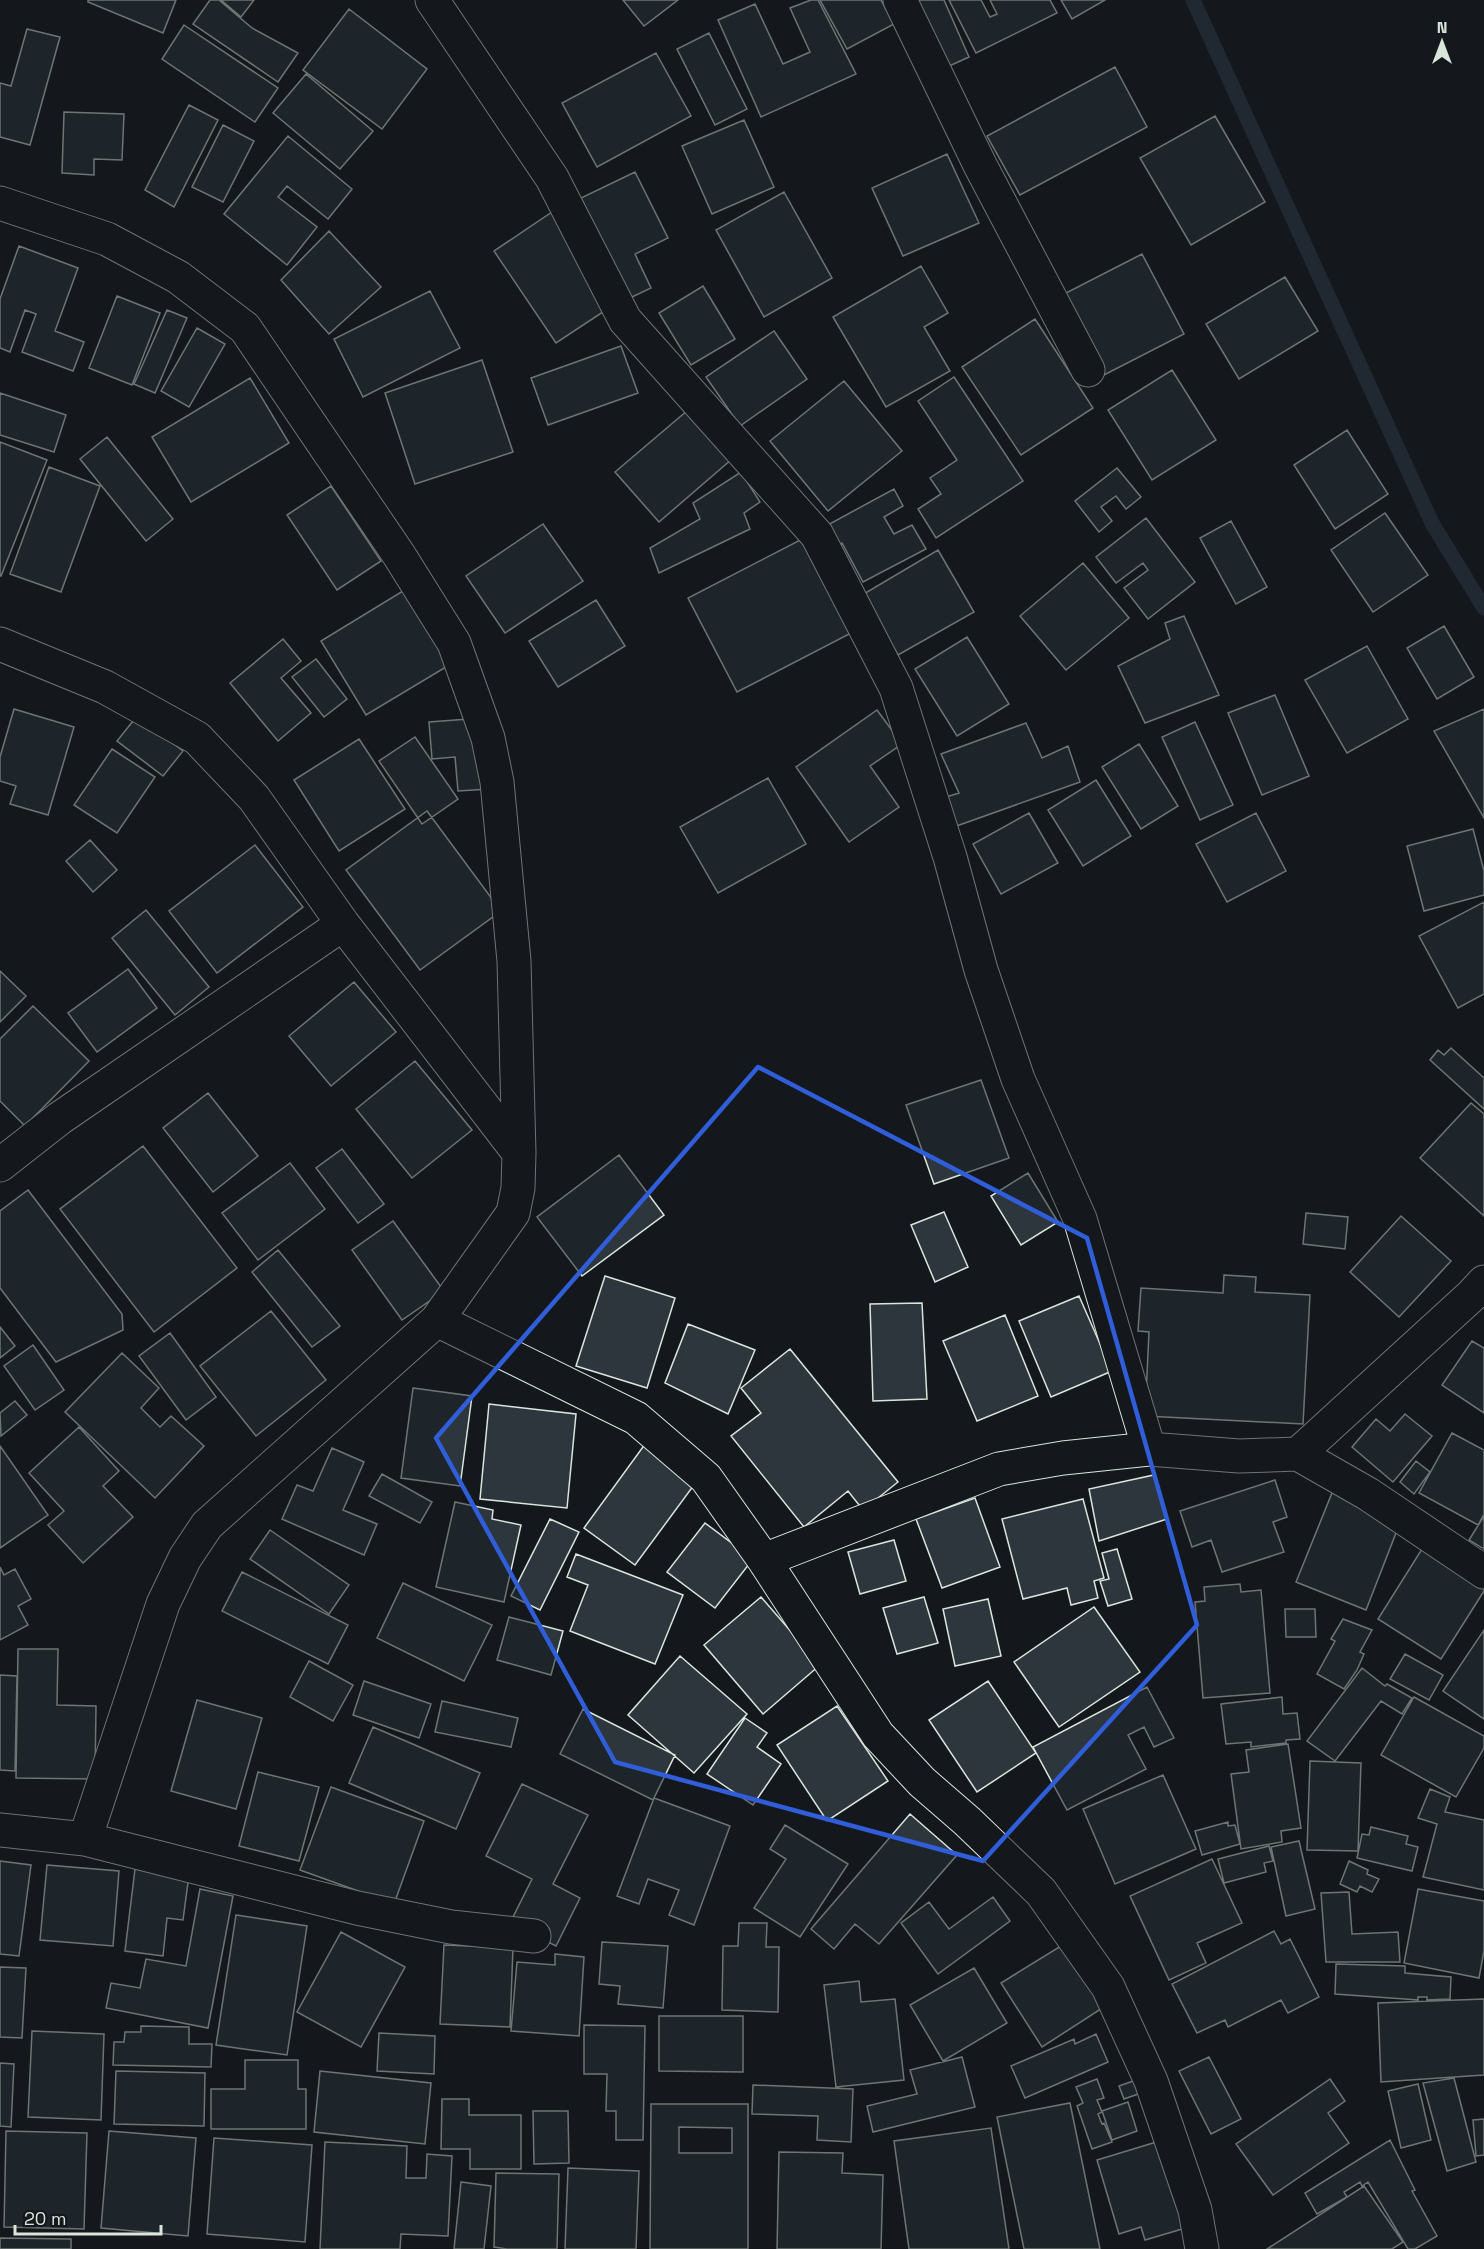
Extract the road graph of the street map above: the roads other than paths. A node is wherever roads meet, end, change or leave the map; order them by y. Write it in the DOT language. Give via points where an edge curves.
graph roads {
  1 [pos="432,0"];
  2 [pos="900,0"];
  3 [pos="0,203"];
  4 [pos="1088,370"];
  5 [pos="0,644"];
  6 [pos="343,924"];
  7 [pos="519,1153"];
  8 [pos="0,1165"];
  9 [pos="1484,1282"];
  10 [pos="437,1320"];
  11 [pos="1149,1449"];
  12 [pos="1298,1454"];
  13 [pos="764,1560"];
  14 [pos="1484,1572"];
  15 [pos="0,1830"];
  16 [pos="85,1839"];
  17 [pos="534,1936"];
  18 [pos="1203,2249"];
  1 -- 11 [label="street" via="552,178 626,320 817,535 896,688 985,981 1018,1079 1080,1219"];
  2 -- 4 [label="street" via="980,165"];
  3 -- 7 [label="street" via="107,239 178,277 246,328 454,643 488,738 497,782 514,961"];
  5 -- 6 [label="street" via="105,687 197,738 254,798"];
  6 -- 7 [label="street"];
  6 -- 8 [label="street" via="60,1118"];
  7 -- 10 [label="street" via="513,1213"];
  9 -- 12 [label="street"];
  10 -- 13 [label="street" via="636,1418 706,1478"];
  10 -- 16 [label="street" via="207,1525 185,1558 163,1604"];
  11 -- 12 [label="street" via="1239,1456"];
  11 -- 13 [label="street" via="999,1469"];
  12 -- 14 [label="street" via="1368,1494"];
  13 -- 18 [label="street" via="878,1734 922,1782 1041,1892 1108,1987 1151,2081 1195,2210"];
  15 -- 16 [label="street"];
  16 -- 17 [label="street" via="357,1908 451,1927"];
}
